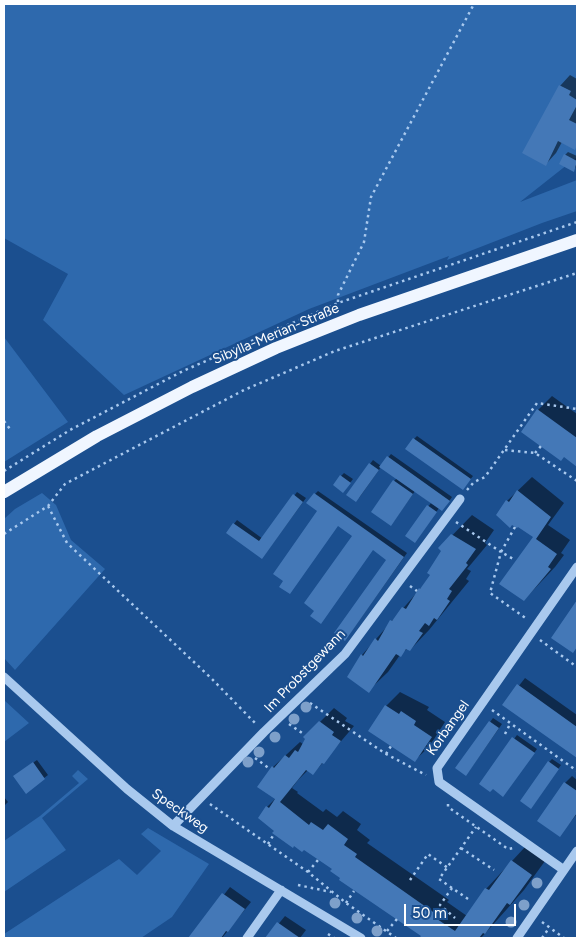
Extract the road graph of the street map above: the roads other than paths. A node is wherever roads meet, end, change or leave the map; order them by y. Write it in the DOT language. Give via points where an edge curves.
graph roads {
  1 [pos="577,240"];
  2 [pos="4,492"];
  3 [pos="460,499"];
  4 [pos="577,567"];
  5 [pos="4,677"];
  6 [pos="173,826"];
  7 [pos="577,851"];
  8 [pos="564,870"];
  9 [pos="281,890"];
  10 [pos="247,938"];
  11 [pos="361,938"];
  12 [pos="517,938"];
  1 -- 2 [label="main road, Sibylla-Merian-Straße" via="359,315 276,348 97,436"];
  3 -- 6 [label="street, Im Probstgewann" via="345,654"];
  4 -- 8 [label="street, Korbangel" via="437,768 439,782"];
  5 -- 6 [label="street, Speckweg"];
  6 -- 9 [label="street, Speckweg"];
  7 -- 8 [label="street"];
  8 -- 12 [label="street"];
  9 -- 10 [label="street"];
  9 -- 11 [label="street, Speckweg"];
}
